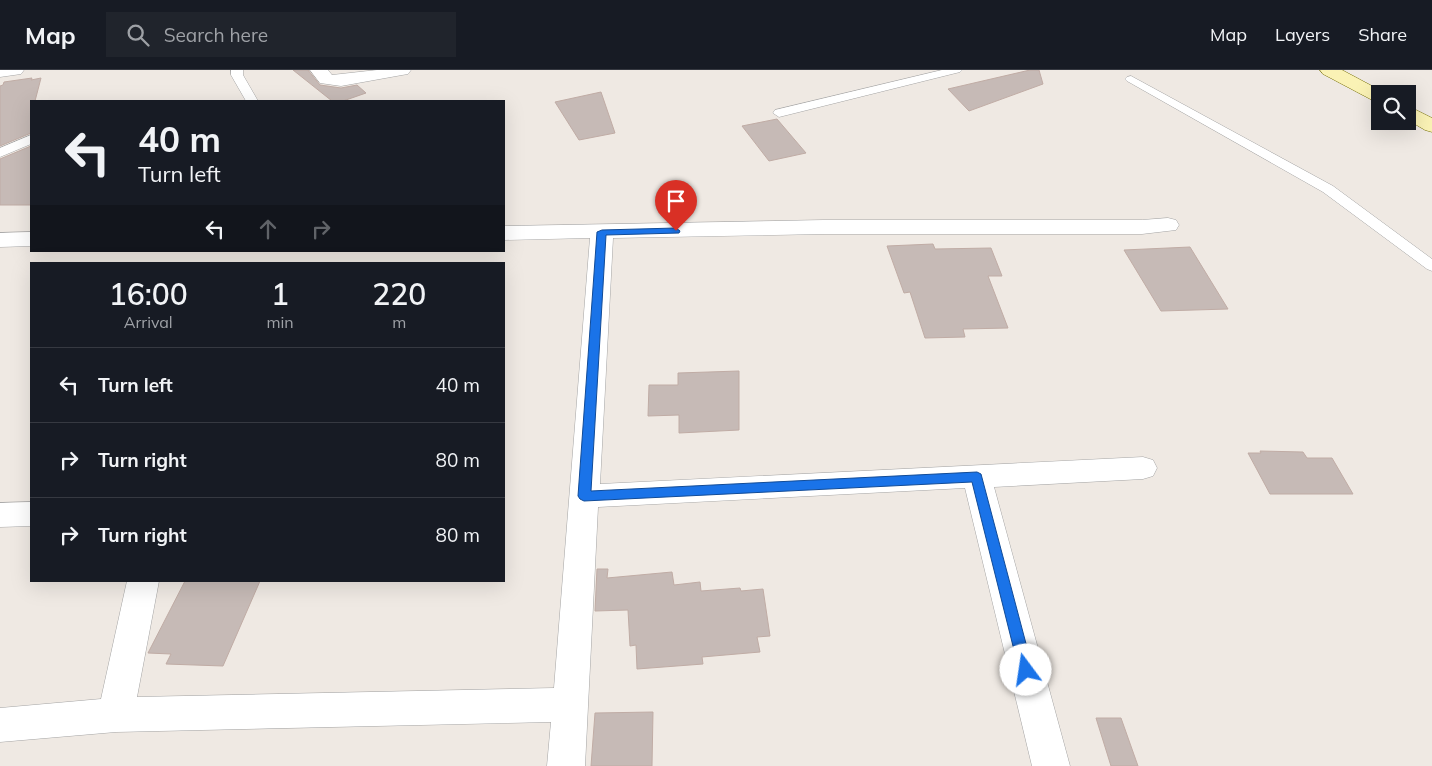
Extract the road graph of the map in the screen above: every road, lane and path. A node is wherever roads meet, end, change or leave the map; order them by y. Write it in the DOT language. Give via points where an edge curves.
graph roads {
  1 [pos="15,70"];
  2 [pos="237,70"];
  3 [pos="319,70"];
  4 [pos="402,70"];
  5 [pos="956,70"];
  6 [pos="1329,70"];
  7 [pos="0,72"];
  8 [pos="1131,79"];
  9 [pos="1371,93"];
  10 [pos="251,100"];
  11 [pos="779,113"];
  12 [pos="1416,117"];
  13 [pos="1432,126"];
  14 [pos="30,139"];
  15 [pos="0,153"];
  16 [pos="1168,225"];
  17 [pos="602,232"];
  18 [pos="505,233"];
  19 [pos="30,239"];
  20 [pos="0,240"];
  21 [pos="1432,266"];
  22 [pos="1143,468"];
  23 [pos="977,477"];
  24 [pos="584,496"];
  25 [pos="30,514"];
  26 [pos="0,515"];
  27 [pos="143,582"];
  28 [pos="571,705"];
  29 [pos="116,715"];
  30 [pos="0,725"];
  31 [pos="566,766"];
  32 [pos="1051,766"];
  1 -- 7 [label="street"];
  2 -- 10 [label="lane"];
  3 -- 4 [label="street" via="328,80"];
  5 -- 11 [label="lane"];
  6 -- 9 [label="street"];
  8 -- 21 [label="lane" via="1328,189"];
  12 -- 13 [label="street"];
  14 -- 15 [label="lane"];
  16 -- 17 [label="street"];
  17 -- 18 [label="street"];
  17 -- 24 [label="street"];
  19 -- 20 [label="street"];
  22 -- 23 [label="street"];
  23 -- 24 [label="street"];
  23 -- 32 [label="street"];
  24 -- 28 [label="street"];
  25 -- 26 [label="street"];
  27 -- 29 [label="street"];
  28 -- 29 [label="street"];
  28 -- 31 [label="street"];
  29 -- 30 [label="street"];
}
